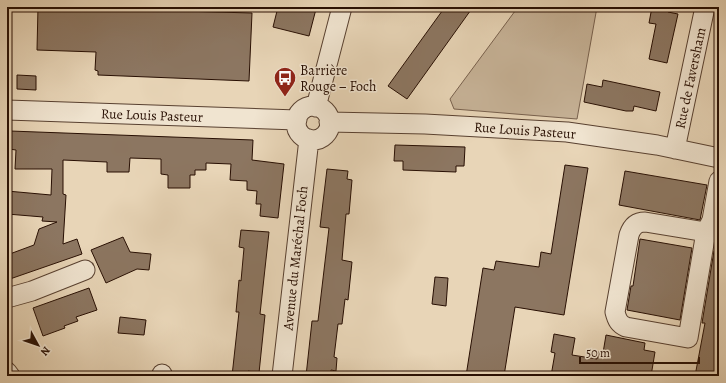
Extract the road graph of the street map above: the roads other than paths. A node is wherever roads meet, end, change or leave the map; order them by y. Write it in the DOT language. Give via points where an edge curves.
graph roads {
  1 [pos="342,7"];
  2 [pos="705,7"];
  3 [pos="316,107"];
  4 [pos="7,110"];
  5 [pos="297,120"];
  6 [pos="329,122"];
  7 [pos="309,139"];
  8 [pos="675,149"];
  9 [pos="719,158"];
  10 [pos="719,181"];
  11 [pos="706,232"];
  12 [pos="85,270"];
  13 [pos="7,298"];
  14 [pos="7,372"];
  15 [pos="10,376"];
  16 [pos="282,376"];
  1 -- 3 [label="street"];
  2 -- 8 [label="street, Rue de Faversham"];
  3 -- 5 [label="street" via="305,109"];
  3 -- 6 [label="street" via="325,112"];
  4 -- 5 [label="street, Rue Louis Pasteur"];
  5 -- 7 [label="street" via="296,126 300,133"];
  6 -- 7 [label="street" via="325,135 318,139"];
  6 -- 8 [label="street, Rue Louis Pasteur" via="550,131"];
  7 -- 16 [label="street, Avenue du Maréchal Foch"];
  8 -- 9 [label="street, Rue Louis Pasteur"];
  10 -- 11 [label="street" via="712,220"];
  11 -- 11 [label="street" via="645,222 639,222 634,226 629,235 615,312 622,325 688,338"];
  12 -- 13 [label="street"];
  14 -- 15 [label="street"];
}
